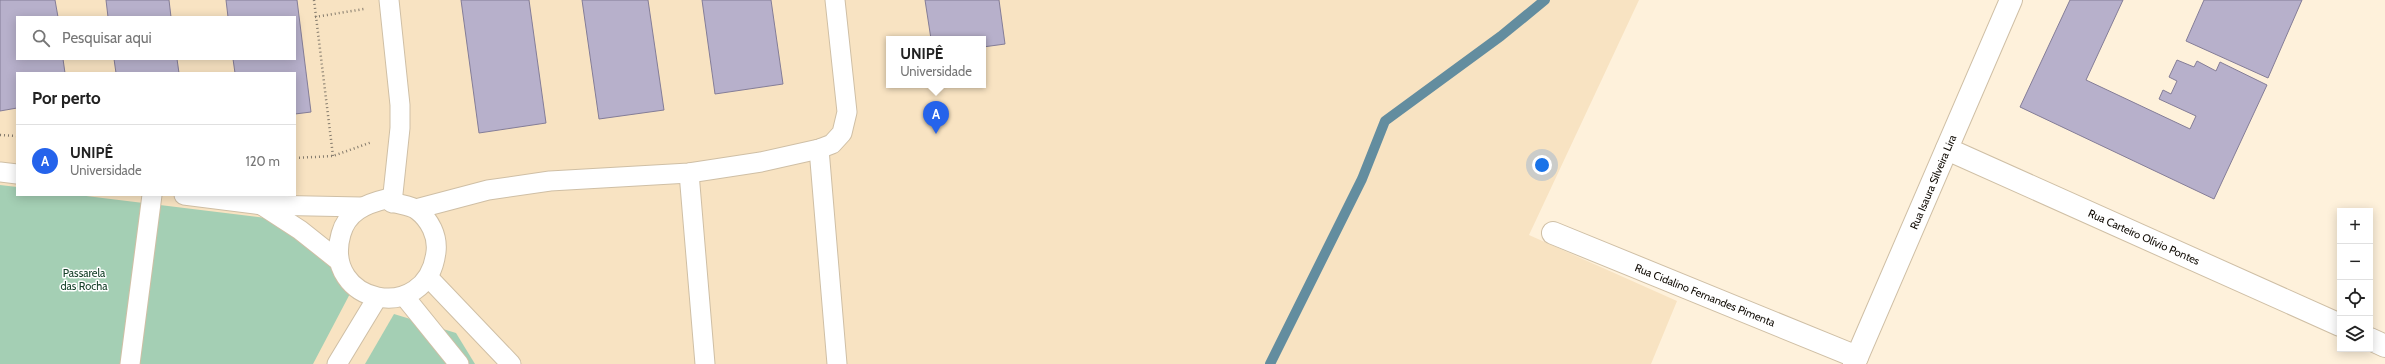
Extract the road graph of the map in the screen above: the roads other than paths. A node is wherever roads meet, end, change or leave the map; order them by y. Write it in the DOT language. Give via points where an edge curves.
graph roads {
  1 [pos="389,0"];
  2 [pos="835,0"];
  3 [pos="2011,0"];
  4 [pos="819,149"];
  5 [pos="1947,149"];
  6 [pos="0,172"];
  7 [pos="689,173"];
  8 [pos="16,174"];
  9 [pos="152,196"];
  10 [pos="192,196"];
  11 [pos="392,203"];
  12 [pos="262,205"];
  13 [pos="361,207"];
  14 [pos="416,208"];
  15 [pos="1554,233"];
  16 [pos="339,261"];
  17 [pos="428,277"];
  18 [pos="404,296"];
  19 [pos="377,298"];
  20 [pos="2337,324"];
  21 [pos="2373,340"];
  22 [pos="2385,346"];
  23 [pos="1856,360"];
  24 [pos="130,364"];
  25 [pos="337,364"];
  26 [pos="459,364"];
  27 [pos="511,364"];
  28 [pos="705,364"];
  29 [pos="837,364"];
  1 -- 11 [label="lane" via="400,105"];
  2 -- 4 [label="lane" via="847,112 842,133 832,144"];
  3 -- 5 [label="street, Rua Isaura Silveira Lira"];
  4 -- 7 [label="lane" via="761,162"];
  4 -- 29 [label="lane"];
  5 -- 20 [label="street, Rua Carteiro Olívio Pontes"];
  5 -- 23 [label="street, Rua Isaura Silveira Lira"];
  6 -- 8 [label="lane"];
  7 -- 14 [label="lane" via="550,181 488,190"];
  7 -- 28 [label="lane"];
  9 -- 24 [label="lane"];
  10 -- 12 [label="lane"];
  11 -- 13 [label="lane" via="386,199"];
  11 -- 14 [label="lane"];
  12 -- 13 [label="lane"];
  12 -- 16 [label="lane" via="300,230"];
  13 -- 16 [label="lane" via="349,218 342,231"];
  14 -- 17 [label="lane" via="427,219 434,233 437,248 435,263"];
  15 -- 23 [label="street, Rua Cidalino Fernandes Pimenta"];
  16 -- 19 [label="lane" via="349,281 366,294"];
  17 -- 18 [label="lane" via="418,289"];
  17 -- 27 [label="lane"];
  18 -- 19 [label="lane"];
  18 -- 26 [label="lane"];
  19 -- 25 [label="lane"];
  21 -- 22 [label="street"];
}
